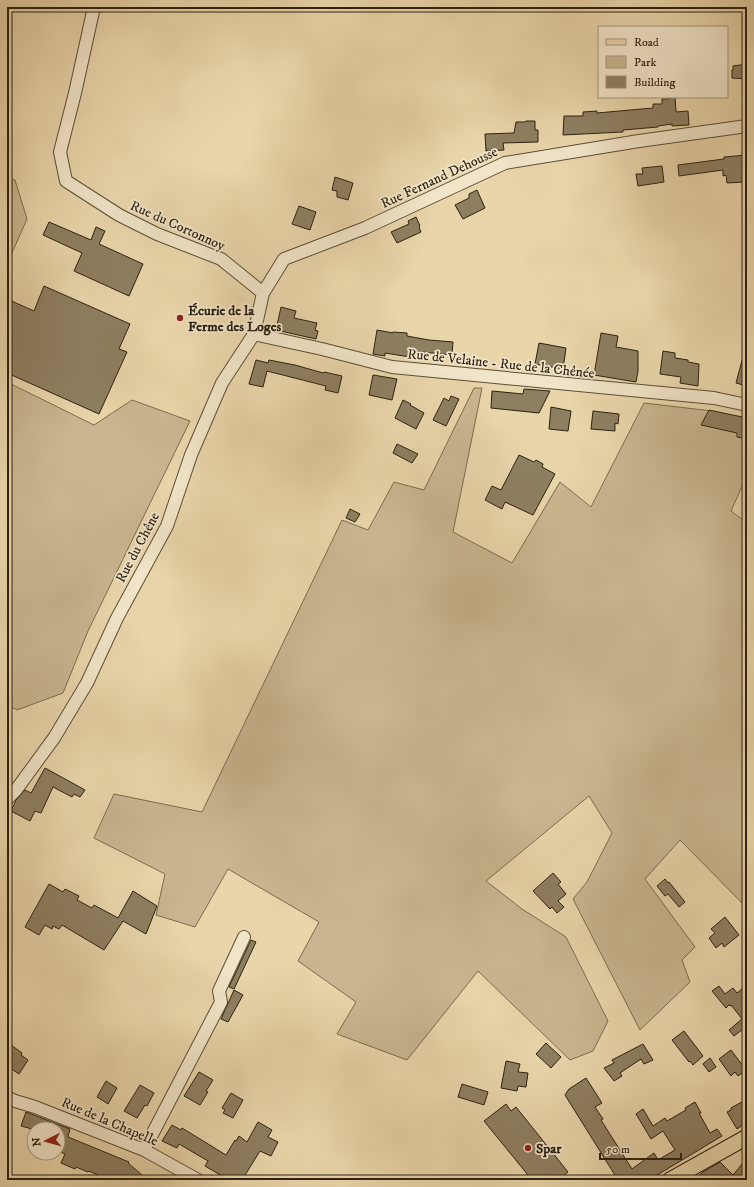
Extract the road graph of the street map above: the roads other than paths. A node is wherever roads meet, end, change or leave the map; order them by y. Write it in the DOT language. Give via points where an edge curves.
graph roads {
  1 [pos="94,7"];
  2 [pos="747,126"];
  3 [pos="263,293"];
  4 [pos="254,334"];
  5 [pos="747,405"];
  6 [pos="7,799"];
  7 [pos="244,937"];
  8 [pos="7,1097"];
  9 [pos="747,1137"];
  10 [pos="144,1150"];
  11 [pos="198,1180"];
  12 [pos="670,1180"];
  1 -- 3 [label="street, Rue du Cortonnoy" via="60,152 66,181 125,218 157,234 221,259"];
  2 -- 3 [label="street, Rue Fernand Dehousse" via="639,140 505,162 365,228 284,259"];
  3 -- 4 [label="street, Rue du Chêne"];
  4 -- 5 [label="street, Rue de Velaine - Rue de la Chênée" via="392,367 714,398"];
  4 -- 6 [label="street, Rue du Chêne" via="222,383 191,456 168,526 117,618 87,683 54,738"];
  7 -- 10 [label="street" via="219,990 221,1002"];
  8 -- 10 [label="street, Rue de la Chapelle"];
  9 -- 12 [label="main road"];
  10 -- 11 [label="street, Rue de la Chapelle"];
}
